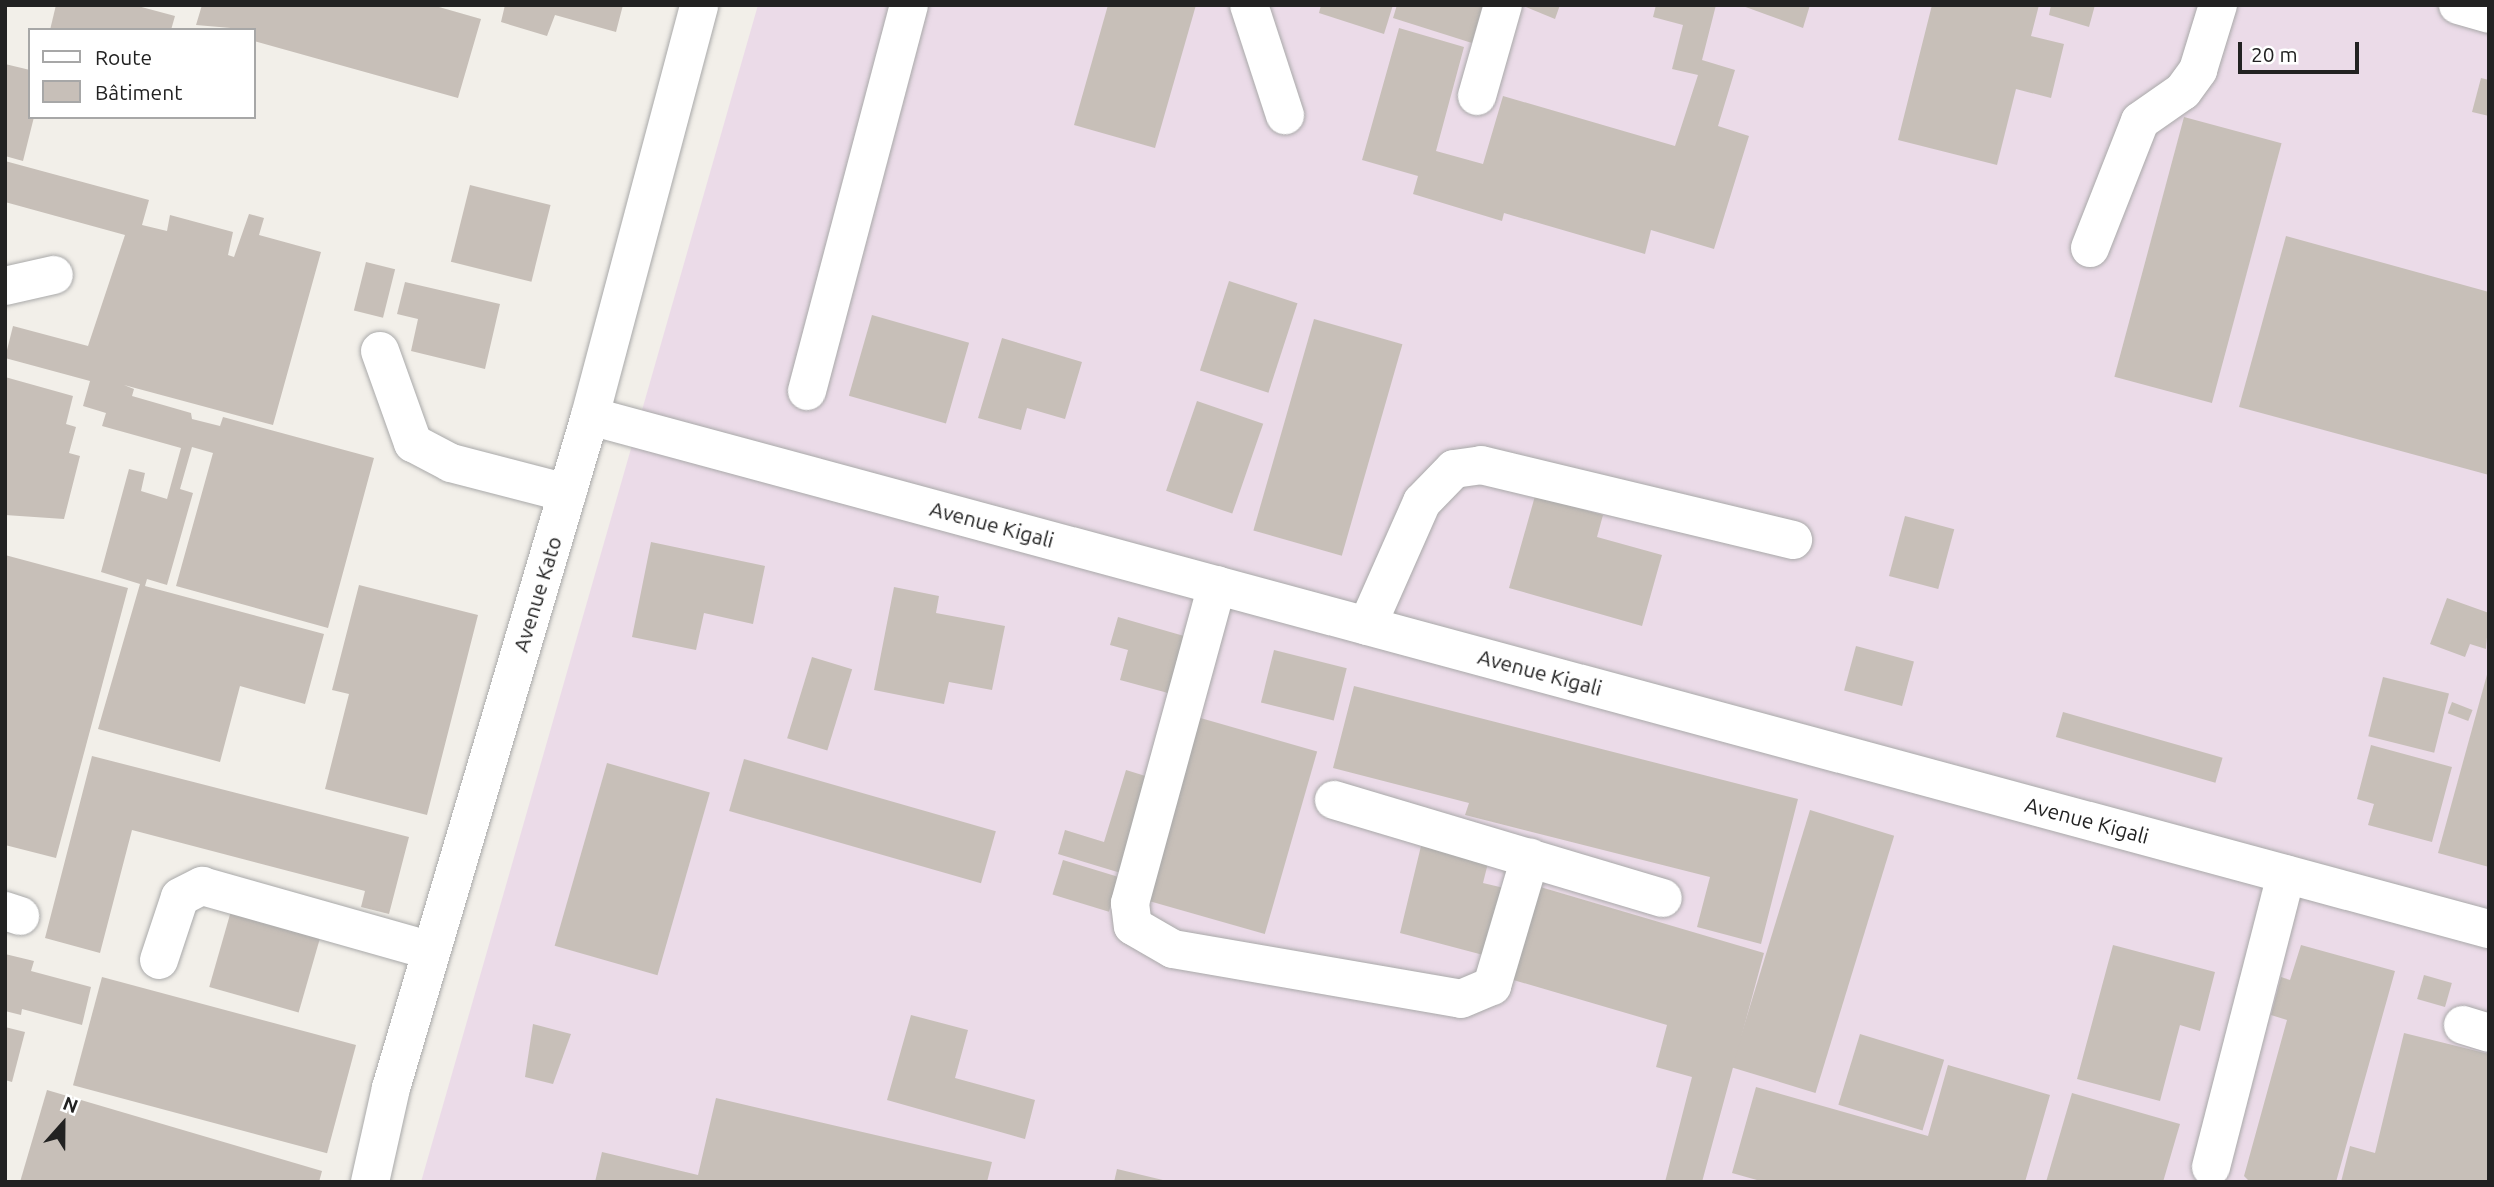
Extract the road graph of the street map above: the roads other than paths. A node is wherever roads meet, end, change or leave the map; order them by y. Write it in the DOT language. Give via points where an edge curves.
graph roads {
  1 [pos="699,5"];
  2 [pos="909,5"];
  3 [pos="1249,5"];
  4 [pos="1503,5"];
  5 [pos="2218,5"];
  6 [pos="2458,5"];
  7 [pos="2489,14"];
  8 [pos="1476,96"];
  9 [pos="1285,115"];
  10 [pos="2090,248"];
  11 [pos="54,275"];
  12 [pos="5,286"];
  13 [pos="380,351"];
  14 [pos="807,391"];
  15 [pos="590,416"];
  16 [pos="567,493"];
  17 [pos="1793,540"];
  18 [pos="1217,585"];
  19 [pos="1367,626"];
  20 [pos="1334,800"];
  21 [pos="1530,858"];
  22 [pos="2286,874"];
  23 [pos="1663,898"];
  24 [pos="2489,929"];
  25 [pos="431,951"];
  26 [pos="159,960"];
  27 [pos="2211,1167"];
  28 [pos="370,1182"];
  1 -- 15 [label="street, Avenue Kato"];
  2 -- 14 [label="street"];
  3 -- 9 [label="street"];
  4 -- 8 [label="street"];
  5 -- 10 [label="street" via="2198,70 2183,91 2140,121"];
  6 -- 7 [label="street"];
  11 -- 12 [label="street"];
  13 -- 16 [label="street" via="413,443 451,463"];
  15 -- 16 [label="street, Avenue Kato"];
  15 -- 18 [label="street, Avenue Kigali"];
  16 -- 25 [label="street, Avenue Kato"];
  17 -- 19 [label="street" via="1480,465 1454,469 1422,502"];
  18 -- 19 [label="street, Avenue Kigali"];
  18 -- 21 [label="street" via="1130,903 1132,926 1173,949 1461,999 1492,986"];
  19 -- 22 [label="street, Avenue Kigali"];
  20 -- 21 [label="street"];
  21 -- 23 [label="street"];
  22 -- 24 [label="street, Avenue Kigali"];
  22 -- 27 [label="street"];
  25 -- 26 [label="street" via="202,887 180,897"];
  25 -- 28 [label="street, Avenue Kato"];
}
